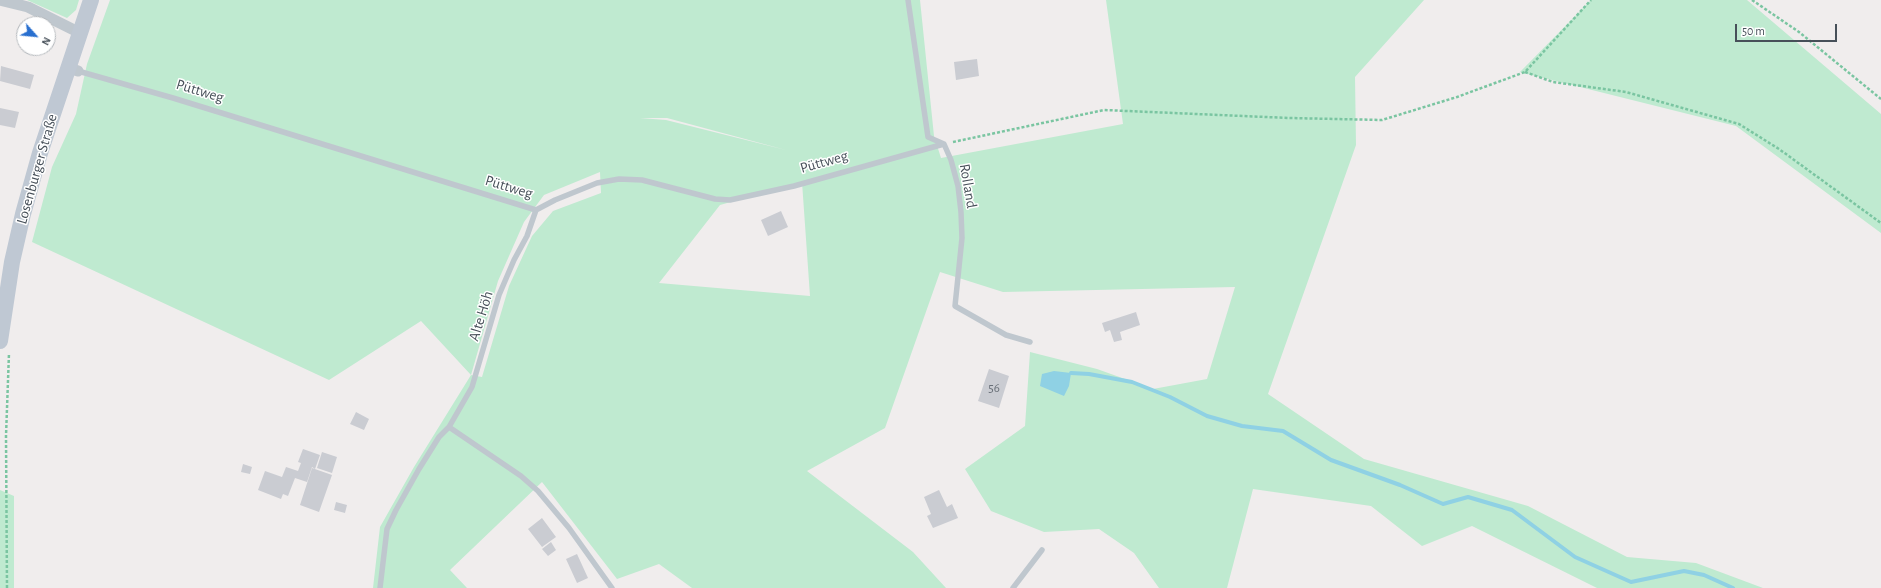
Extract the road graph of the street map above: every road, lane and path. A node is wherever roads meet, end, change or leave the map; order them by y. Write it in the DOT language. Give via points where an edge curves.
graph roads {
  1 [pos="0,0"];
  2 [pos="91,0"];
  3 [pos="908,0"];
  4 [pos="1591,0"];
  5 [pos="1752,0"];
  6 [pos="80,33"];
  7 [pos="74,70"];
  8 [pos="1525,72"];
  9 [pos="1881,99"];
  10 [pos="944,144"];
  11 [pos="536,210"];
  12 [pos="1881,223"];
  13 [pos="1030,342"];
  14 [pos="5,344"];
  15 [pos="449,427"];
  16 [pos="1042,550"];
  17 [pos="7,588"];
  18 [pos="380,588"];
  19 [pos="612,588"];
  20 [pos="1013,588"];
  1 -- 6 [label="street" via="28,7"];
  2 -- 6 [label="main road, Losenburger Straße"];
  3 -- 10 [label="lane" via="928,137"];
  4 -- 8 [label="path"];
  5 -- 9 [label="path" via="1799,32"];
  6 -- 7 [label="main road, Losenburger Straße"];
  7 -- 11 [label="lane, Püttweg"];
  7 -- 14 [label="main road, Losenburger Straße" via="40,153 23,214 12,262"];
  8 -- 10 [label="path" via="1457,97 1382,120 1104,110"];
  8 -- 12 [label="path" via="1553,82 1626,92 1739,124 1779,149"];
  10 -- 11 [label="lane, Püttweg" via="794,186 730,200 715,199 642,180 619,179 597,183"];
  10 -- 13 [label="lane, Rolland" via="958,186 962,212 955,306 1006,335"];
  11 -- 15 [label="lane, Alte Höh" via="527,236 499,295 472,387"];
  14 -- 17 [label="path"];
  15 -- 18 [label="lane, Alte Höh" via="439,437 419,469 387,529"];
  15 -- 19 [label="lane" via="521,476 538,491 574,534"];
  16 -- 20 [label="lane"];
}
